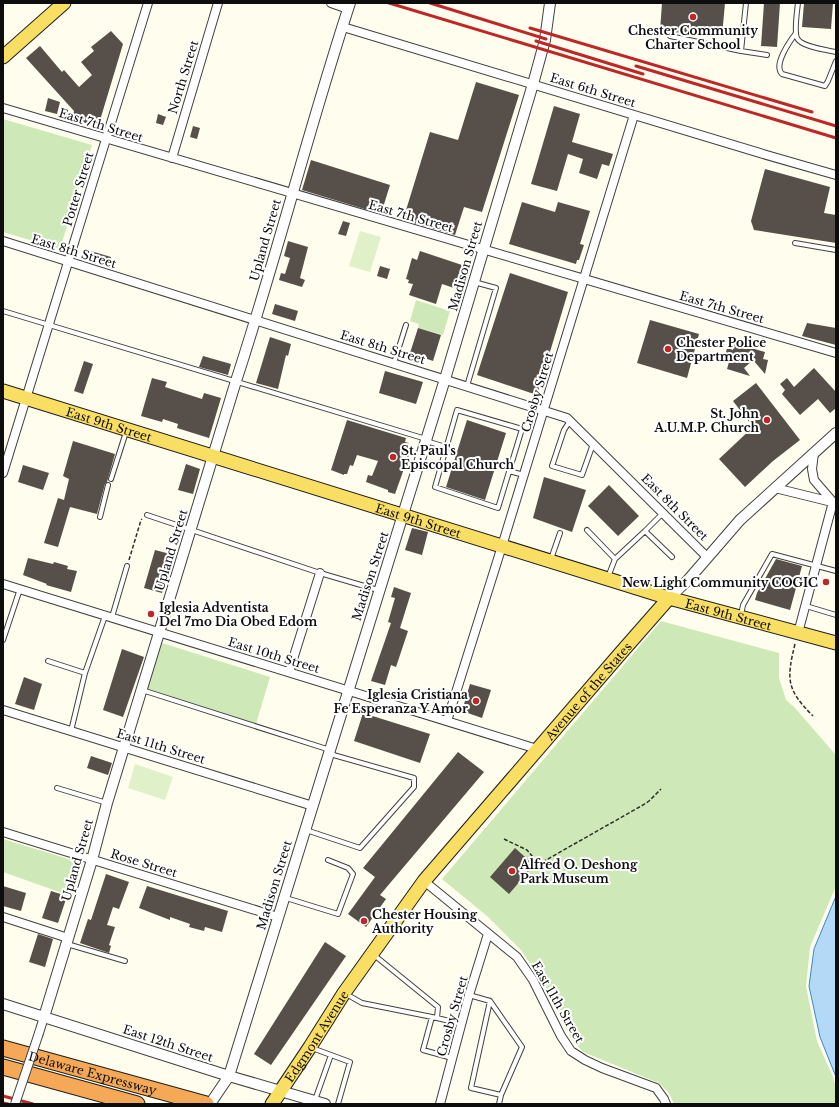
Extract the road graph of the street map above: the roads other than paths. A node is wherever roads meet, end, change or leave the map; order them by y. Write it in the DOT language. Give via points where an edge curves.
graph roads {
  1 [pos="64,3"];
  2 [pos="148,3"];
  3 [pos="218,3"];
  4 [pos="331,3"];
  5 [pos="550,3"];
  6 [pos="746,3"];
  7 [pos="798,3"];
  8 [pos="349,6"];
  9 [pos="343,27"];
  10 [pos="796,34"];
  11 [pos="670,36"];
  12 [pos="741,51"];
  13 [pos="836,52"];
  14 [pos="767,55"];
  15 [pos="3,57"];
  16 [pos="836,61"];
  17 [pos="533,84"];
  18 [pos="3,108"];
  19 [pos="634,115"];
  20 [pos="106,139"];
  21 [pos="172,158"];
  22 [pos="836,175"];
  23 [pos="292,194"];
  24 [pos="3,241"];
  25 [pos="796,243"];
  26 [pos="483,249"];
  27 [pos="836,250"];
  28 [pos="68,261"];
  29 [pos="584,279"];
  30 [pos="474,282"];
  31 [pos="3,311"];
  32 [pos="256,320"];
  33 [pos="49,325"];
  34 [pos="406,325"];
  35 [pos="836,353"];
  36 [pos="394,363"];
  37 [pos="445,379"];
  38 [pos="236,381"];
  39 [pos="467,386"];
  40 [pos="3,391"];
  41 [pos="26,398"];
  42 [pos="544,410"];
  43 [pos="571,421"];
  44 [pos="127,429"];
  45 [pos="836,433"];
  46 [pos="426,440"];
  47 [pos="593,443"];
  48 [pos="446,447"];
  49 [pos="814,453"];
  50 [pos="213,456"];
  51 [pos="509,471"];
  52 [pos="3,473"];
  53 [pos="524,475"];
  54 [pos="111,479"];
  55 [pos="108,485"];
  56 [pos="775,488"];
  57 [pos="834,503"];
  58 [pos="663,513"];
  59 [pos="148,515"];
  60 [pos="403,515"];
  61 [pos="100,517"];
  62 [pos="191,529"];
  63 [pos="587,530"];
  64 [pos="645,531"];
  65 [pos="560,533"];
  66 [pos="502,546"];
  67 [pos="672,557"];
  68 [pos="707,557"];
  69 [pos="615,559"];
  70 [pos="550,561"];
  71 [pos="127,566"];
  72 [pos="816,566"];
  73 [pos="836,571"];
  74 [pos="320,573"];
  75 [pos="607,579"];
  76 [pos="3,584"];
  77 [pos="20,589"];
  78 [pos="379,590"];
  79 [pos="669,598"];
  80 [pos="805,606"];
  81 [pos="836,615"];
  82 [pos="109,617"];
  83 [pos="740,617"];
  84 [pos="160,632"];
  85 [pos="798,632"];
  86 [pos="3,640"];
  87 [pos="836,643"];
  88 [pos="48,660"];
  89 [pos="289,672"];
  90 [pos="85,673"];
  91 [pos="142,690"];
  92 [pos="348,691"];
  93 [pos="3,710"];
  94 [pos="447,721"];
  95 [pos="71,731"];
  96 [pos="125,748"];
  97 [pos="537,749"];
  98 [pos="329,752"];
  99 [pos="57,788"];
  100 [pos="107,803"];
  101 [pos="313,806"];
  102 [pos="305,830"];
  103 [pos="3,832"];
  104 [pos="92,860"];
  105 [pos="328,860"];
  106 [pos="424,881"];
  107 [pos="284,898"];
  108 [pos="3,917"];
  109 [pos="278,917"];
  110 [pos="488,934"];
  111 [pos="67,941"];
  112 [pos="372,954"];
  113 [pos="125,961"];
  114 [pos="361,969"];
  115 [pos="344,993"];
  116 [pos="470,995"];
  117 [pos="490,1001"];
  118 [pos="3,1004"];
  119 [pos="44,1017"];
  120 [pos="432,1017"];
  121 [pos="437,1018"];
  122 [pos="462,1024"];
  123 [pos="310,1047"];
  124 [pos="3,1048"];
  125 [pos="331,1056"];
  126 [pos="452,1058"];
  127 [pos="3,1066"];
  128 [pos="229,1076"];
  129 [pos="281,1091"];
  130 [pos="501,1095"];
  131 [pos="211,1100"];
  132 [pos="314,1101"];
  133 [pos="665,1101"];
  134 [pos="15,1104"];
  135 [pos="137,1104"];
  136 [pos="210,1104"];
  137 [pos="272,1104"];
  138 [pos="325,1104"];
  139 [pos="338,1104"];
  140 [pos="440,1104"];
  141 [pos="499,1104"];
  1 -- 15 [label="main road"];
  2 -- 20 [label="street, Potter Street"];
  3 -- 21 [label="street, North Street"];
  4 -- 8 [label="street"];
  5 -- 17 [label="street, Madison Street" via="545,40"];
  6 -- 12 [label="lane"];
  7 -- 10 [label="lane"];
  8 -- 9 [label="street, Upland Street"];
  9 -- 17 [label="street, East 6th Street"];
  9 -- 23 [label="street, Upland Street"];
  10 -- 13 [label="lane" via="800,42 806,45"];
  10 -- 16 [label="lane" via="787,45 780,68 782,74 822,86 827,85"];
  11 -- 12 [label="lane"];
  12 -- 14 [label="lane"];
  17 -- 19 [label="street, East 6th Street"];
  17 -- 26 [label="street, Madison Street"];
  18 -- 20 [label="street, East 7th Street"];
  19 -- 22 [label="street, East 6th Street"];
  19 -- 29 [label="street, Crosby Street"];
  20 -- 21 [label="street, East 7th Street"];
  20 -- 28 [label="street, Potter Street"];
  21 -- 23 [label="street, East 7th Street"];
  23 -- 26 [label="street, East 7th Street"];
  23 -- 32 [label="street, Upland Street"];
  24 -- 28 [label="street, East 8th Street"];
  25 -- 27 [label="lane"];
  26 -- 29 [label="street, East 7th Street"];
  26 -- 30 [label="street, Madison Street"];
  28 -- 32 [label="street, East 8th Street"];
  28 -- 33 [label="street, Potter Street"];
  29 -- 35 [label="street, East 7th Street"];
  29 -- 42 [label="street, Crosby Street"];
  30 -- 37 [label="street, Madison Street"];
  30 -- 39 [label="lane" via="496,288"];
  31 -- 33 [label="lane"];
  32 -- 36 [label="street, East 8th Street"];
  32 -- 38 [label="street, Upland Street"];
  33 -- 38 [label="lane"];
  33 -- 41 [label="street, Potter Street"];
  34 -- 36 [label="lane"];
  36 -- 37 [label="street, East 8th Street"];
  37 -- 39 [label="street, East 8th Street"];
  37 -- 46 [label="street, Madison Street"];
  38 -- 46 [label="lane"];
  38 -- 50 [label="street, Upland Street"];
  39 -- 42 [label="street, East 8th Street"];
  40 -- 41 [label="main road, East 9th Street"];
  41 -- 44 [label="main road, East 9th Street"];
  41 -- 52 [label="street, Potter Street"];
  42 -- 43 [label="street, East 8th Street"];
  42 -- 53 [label="street, Crosby Street"];
  43 -- 47 [label="street, East 8th Street"];
  43 -- 47 [label="lane" via="564,430 552,466 582,475"];
  44 -- 50 [label="main road, East 9th Street"];
  44 -- 54 [label="lane"];
  45 -- 49 [label="street, Avenue of the States"];
  46 -- 48 [label="lane"];
  46 -- 60 [label="street, Madison Street"];
  47 -- 58 [label="street, East 8th Street"];
  48 -- 51 [label="lane" via="434,487 498,508"];
  48 -- 51 [label="lane" via="457,410 522,429"];
  49 -- 56 [label="street, Avenue of the States"];
  49 -- 57 [label="street" via="814,480"];
  50 -- 60 [label="main road, East 9th Street"];
  50 -- 62 [label="street, Upland Street"];
  51 -- 53 [label="lane"];
  53 -- 66 [label="street, Crosby Street"];
  55 -- 61 [label="lane"];
  56 -- 57 [label="street"];
  56 -- 68 [label="street, Avenue of the States" via="740,520"];
  57 -- 72 [label="street"];
  58 -- 64 [label="lane"];
  58 -- 68 [label="street, East 8th Street"];
  59 -- 62 [label="lane"];
  60 -- 66 [label="main road, East 9th Street"];
  60 -- 78 [label="street, Madison Street"];
  62 -- 74 [label="lane"];
  62 -- 84 [label="street, Upland Street"];
  63 -- 69 [label="lane"];
  64 -- 67 [label="lane"];
  64 -- 69 [label="lane"];
  65 -- 70 [label="lane"];
  66 -- 70 [label="main road, East 9th Street"];
  66 -- 94 [label="street, Crosby Street"];
  68 -- 79 [label="street, Avenue of the States"];
  69 -- 75 [label="lane"];
  70 -- 75 [label="main road, East 9th Street"];
  71 -- 82 [label="lane"];
  72 -- 73 [label="lane"];
  72 -- 80 [label="street"];
  72 -- 83 [label="lane" via="772,554"];
  74 -- 78 [label="lane"];
  74 -- 89 [label="street"];
  75 -- 79 [label="main road, East 9th Street"];
  76 -- 77 [label="street, East 10th Street"];
  77 -- 82 [label="street, East 10th Street"];
  77 -- 86 [label="lane"];
  78 -- 92 [label="street, Madison Street"];
  79 -- 83 [label="main road, East 9th Street"];
  79 -- 97 [label="main road, Avenue of the States"];
  80 -- 81 [label="lane"];
  80 -- 85 [label="street"];
  82 -- 84 [label="street, East 10th Street"];
  82 -- 90 [label="lane"];
  83 -- 85 [label="main road, East 9th Street"];
  84 -- 89 [label="street, East 10th Street"];
  84 -- 91 [label="street, Upland Street"];
  85 -- 87 [label="main road, East 9th Street"];
  88 -- 90 [label="lane"];
  89 -- 92 [label="street, East 10th Street"];
  90 -- 95 [label="lane"];
  91 -- 96 [label="street, Upland Street"];
  91 -- 98 [label="lane"];
  92 -- 94 [label="street, East 10th Street"];
  92 -- 98 [label="street, Madison Street"];
  93 -- 95 [label="street, East 11th Street"];
  94 -- 97 [label="street, East 10th Street"];
  95 -- 96 [label="street, East 11th Street"];
  96 -- 100 [label="street, Upland Street"];
  96 -- 101 [label="street, East 11th Street"];
  97 -- 106 [label="main road, Avenue of the States"];
  98 -- 101 [label="street, Madison Street"];
  98 -- 102 [label="lane" via="414,778 414,787 360,848"];
  99 -- 100 [label="lane"];
  100 -- 104 [label="street, Upland Street"];
  101 -- 102 [label="street, Madison Street"];
  102 -- 107 [label="street, Madison Street"];
  103 -- 104 [label="street, Rose Street"];
  104 -- 109 [label="street, Rose Street"];
  104 -- 111 [label="street, Upland Street"];
  105 -- 107 [label="lane" via="348,868 353,874 338,914"];
  106 -- 110 [label="street, East 11th Street"];
  106 -- 112 [label="main road, Avenue of the States"];
  107 -- 109 [label="street, Madison Street"];
  108 -- 111 [label="street"];
  109 -- 128 [label="street, Madison Street"];
  110 -- 116 [label="street, Crosby Street"];
  110 -- 133 [label="street, East 11th Street" via="517,957 533,980 571,1051 602,1068 656,1088"];
  111 -- 113 [label="lane"];
  111 -- 119 [label="street, Upland Street"];
  112 -- 114 [label="main road, Avenue of the States"];
  112 -- 121 [label="lane" via="438,1007"];
  114 -- 115 [label="main road, Edgmont Avenue"];
  115 -- 120 [label="lane" via="362,1003"];
  115 -- 123 [label="main road, Edgmont Avenue"];
  116 -- 117 [label="lane"];
  116 -- 122 [label="street, Crosby Street"];
  117 -- 130 [label="lane" via="522,1048"];
  117 -- 130 [label="lane" via="471,1088"];
  118 -- 119 [label="street, East 12th Street"];
  119 -- 128 [label="street, East 12th Street"];
  119 -- 134 [label="street, Upland Street, bridge"];
  120 -- 121 [label="lane"];
  120 -- 126 [label="lane" via="423,1050"];
  121 -- 122 [label="lane"];
  122 -- 126 [label="street, Crosby Street"];
  123 -- 125 [label="lane"];
  123 -- 129 [label="main road, Edgmont Avenue"];
  124 -- 131 [label="highway, Delaware Expressway"];
  125 -- 132 [label="lane"];
  125 -- 139 [label="lane" via="350,1062"];
  126 -- 140 [label="street, Crosby Street"];
  127 -- 135 [label="highway, Delaware Expressway"];
  128 -- 129 [label="street, East 12th Street"];
  128 -- 131 [label="street, Madison Street"];
  129 -- 132 [label="street, East 12th Street"];
  129 -- 137 [label="main road, Edgmont Avenue"];
  130 -- 141 [label="lane"];
  131 -- 136 [label="street, Madison Street"];
  132 -- 138 [label="street, East 12th Street"];
}
